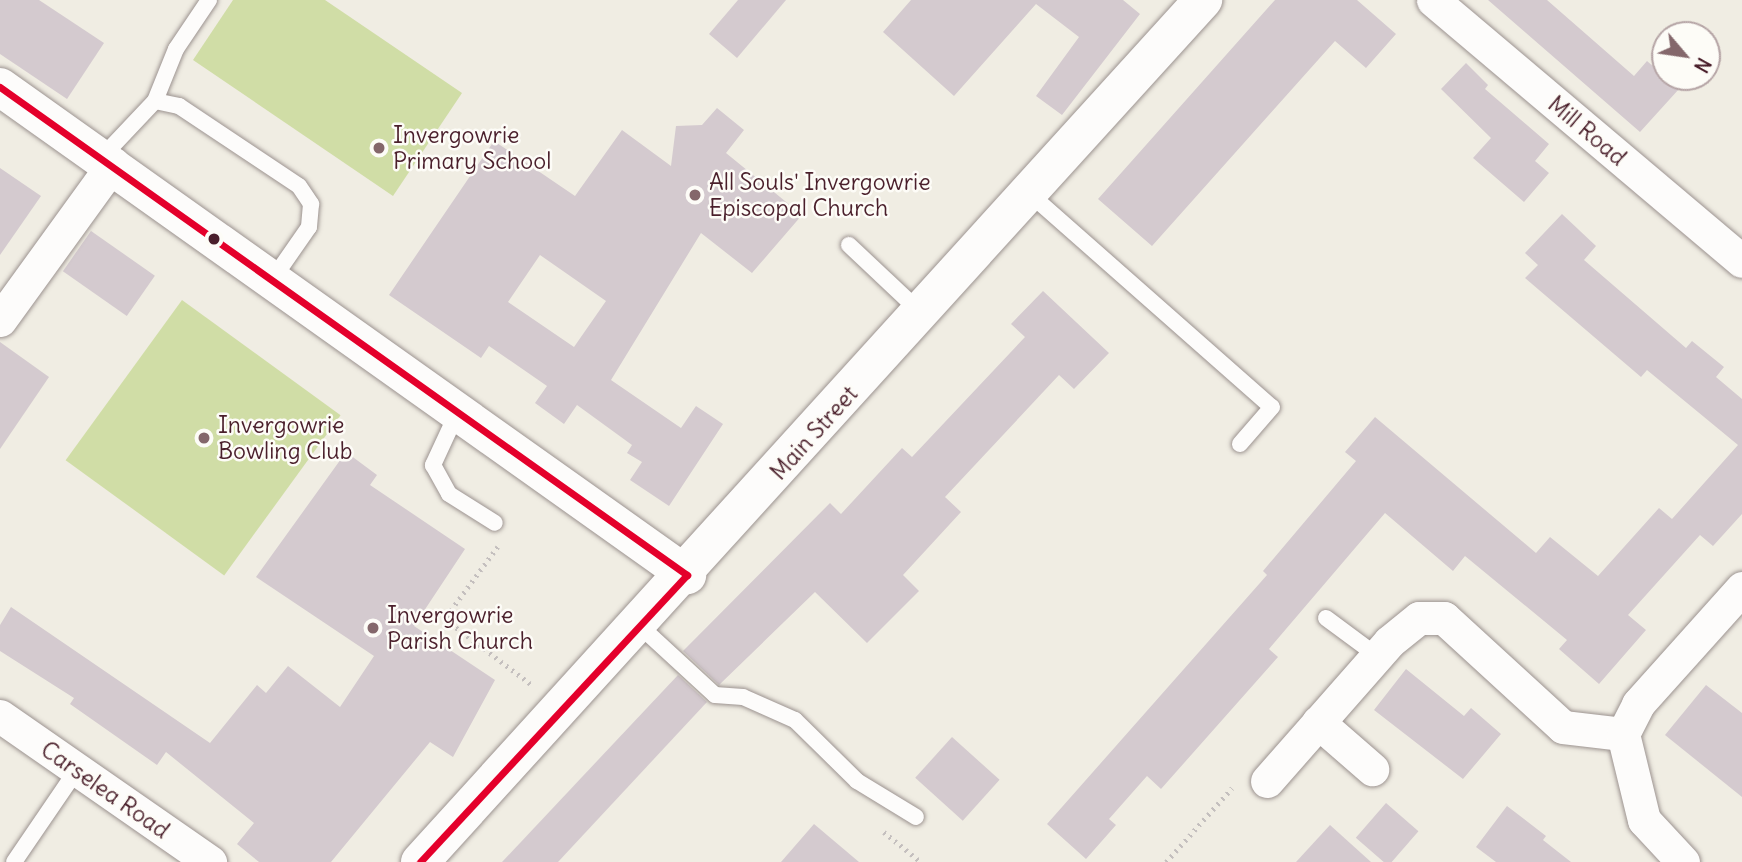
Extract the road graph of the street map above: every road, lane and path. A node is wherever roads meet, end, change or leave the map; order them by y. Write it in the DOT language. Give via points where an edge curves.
graph roads {
  1 [pos="209,0"];
  2 [pos="1203,0"];
  3 [pos="1433,0"];
  4 [pos="0,86"];
  5 [pos="155,102"];
  6 [pos="108,161"];
  7 [pos="1030,194"];
  8 [pos="849,245"];
  9 [pos="1742,261"];
  10 [pos="275,276"];
  11 [pos="922,313"];
  12 [pos="0,320"];
  13 [pos="458,411"];
  14 [pos="1240,444"];
  15 [pos="495,523"];
  16 [pos="687,575"];
  17 [pos="1742,588"];
  18 [pos="1326,618"];
  19 [pos="640,626"];
  20 [pos="1376,656"];
  21 [pos="563,709"];
  22 [pos="0,716"];
  23 [pos="1318,722"];
  24 [pos="1623,734"];
  25 [pos="1372,769"];
  26 [pos="76,771"];
  27 [pos="1267,781"];
  28 [pos="916,817"];
  29 [pos="14,862"];
  30 [pos="210,862"];
  31 [pos="420,862"];
  32 [pos="1166,862"];
  33 [pos="1683,862"];
  1 -- 5 [label="lane" via="176,49"];
  2 -- 7 [label="street, Main Street"];
  3 -- 9 [label="street, Mill Road"];
  4 -- 6 [label="street"];
  5 -- 6 [label="lane"];
  5 -- 10 [label="lane" via="179,106 299,186 311,204 309,227"];
  6 -- 10 [label="street"];
  6 -- 12 [label="street"];
  7 -- 11 [label="street, Main Street"];
  7 -- 14 [label="lane" via="1272,407"];
  8 -- 11 [label="lane"];
  10 -- 13 [label="street"];
  11 -- 16 [label="street, Main Street"];
  13 -- 15 [label="lane" via="433,465 449,494"];
  13 -- 16 [label="street"];
  15 -- 21 [label="path" via="508,532 446,619"];
  16 -- 19 [label="street, Main Street"];
  17 -- 24 [label="street" via="1638,704"];
  18 -- 20 [label="lane"];
  19 -- 21 [label="street, Main Street"];
  19 -- 28 [label="lane" via="715,695 743,697 795,720 857,781"];
  20 -- 23 [label="street"];
  20 -- 24 [label="street" via="1419,618 1444,618 1563,727"];
  21 -- 31 [label="street, Main Street"];
  22 -- 26 [label="street, Carselea Road"];
  23 -- 25 [label="street"];
  23 -- 27 [label="street"];
  24 -- 33 [label="street" via="1644,820"];
  26 -- 29 [label="lane"];
  26 -- 30 [label="street, Carselea Road"];
  27 -- 32 [label="path" via="1234,786"];
}
